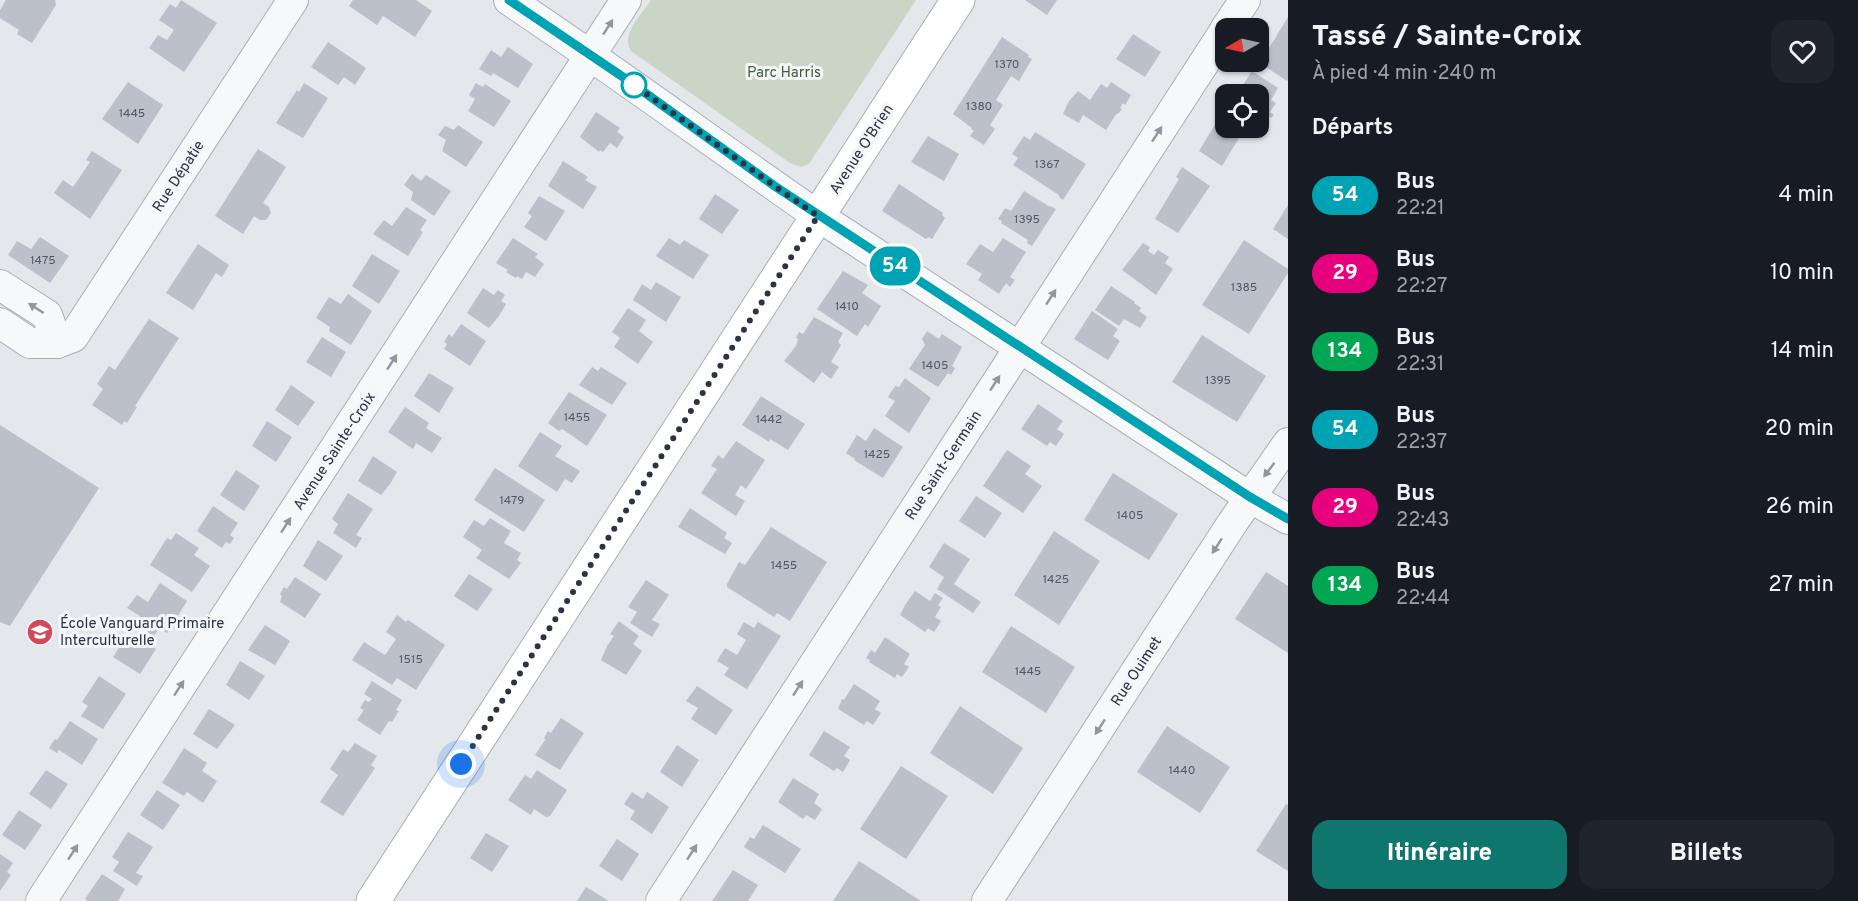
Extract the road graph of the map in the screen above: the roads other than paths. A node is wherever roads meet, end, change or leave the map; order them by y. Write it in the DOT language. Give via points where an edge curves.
graph roads {
  1 [pos="293,0"];
  2 [pos="509,0"];
  3 [pos="626,0"];
  4 [pos="958,0"];
  5 [pos="1245,0"];
  6 [pos="1233,18"];
  7 [pos="1215,46"];
  8 [pos="591,54"];
  9 [pos="818,216"];
  10 [pos="0,285"];
  11 [pos="0,323"];
  12 [pos="57,343"];
  13 [pos="1020,347"];
  14 [pos="1288,443"];
  15 [pos="1250,497"];
  16 [pos="1288,519"];
  17 [pos="41,901"];
  18 [pos="373,901"];
  19 [pos="661,901"];
  20 [pos="987,901"];
  1 -- 12 [label="street, Rue Dépatie" via="73,337"];
  2 -- 8 [label="street"];
  8 -- 3 [label="street, Avenue Sainte-Croix, one-way"];
  4 -- 9 [label="street, Avenue O'Brien"];
  5 -- 6 [label="street, Rue Saint-Germain"];
  13 -- 7 [label="street, Rue Saint-Germain, one-way"];
  8 -- 9 [label="street"];
  17 -- 8 [label="street, Avenue Sainte-Croix, one-way"];
  9 -- 13 [label="street"];
  9 -- 18 [label="street, Avenue O'Brien"];
  12 -- 10 [label="street, one-way" via="48,315"];
  11 -- 12 [label="street" via="30,343"];
  13 -- 15 [label="street"];
  19 -- 13 [label="street, Rue Saint-Germain, one-way"];
  14 -- 15 [label="street, Rue Ouimet, one-way"];
  15 -- 16 [label="street"];
  15 -- 20 [label="street, Rue Ouimet, one-way"];
}
